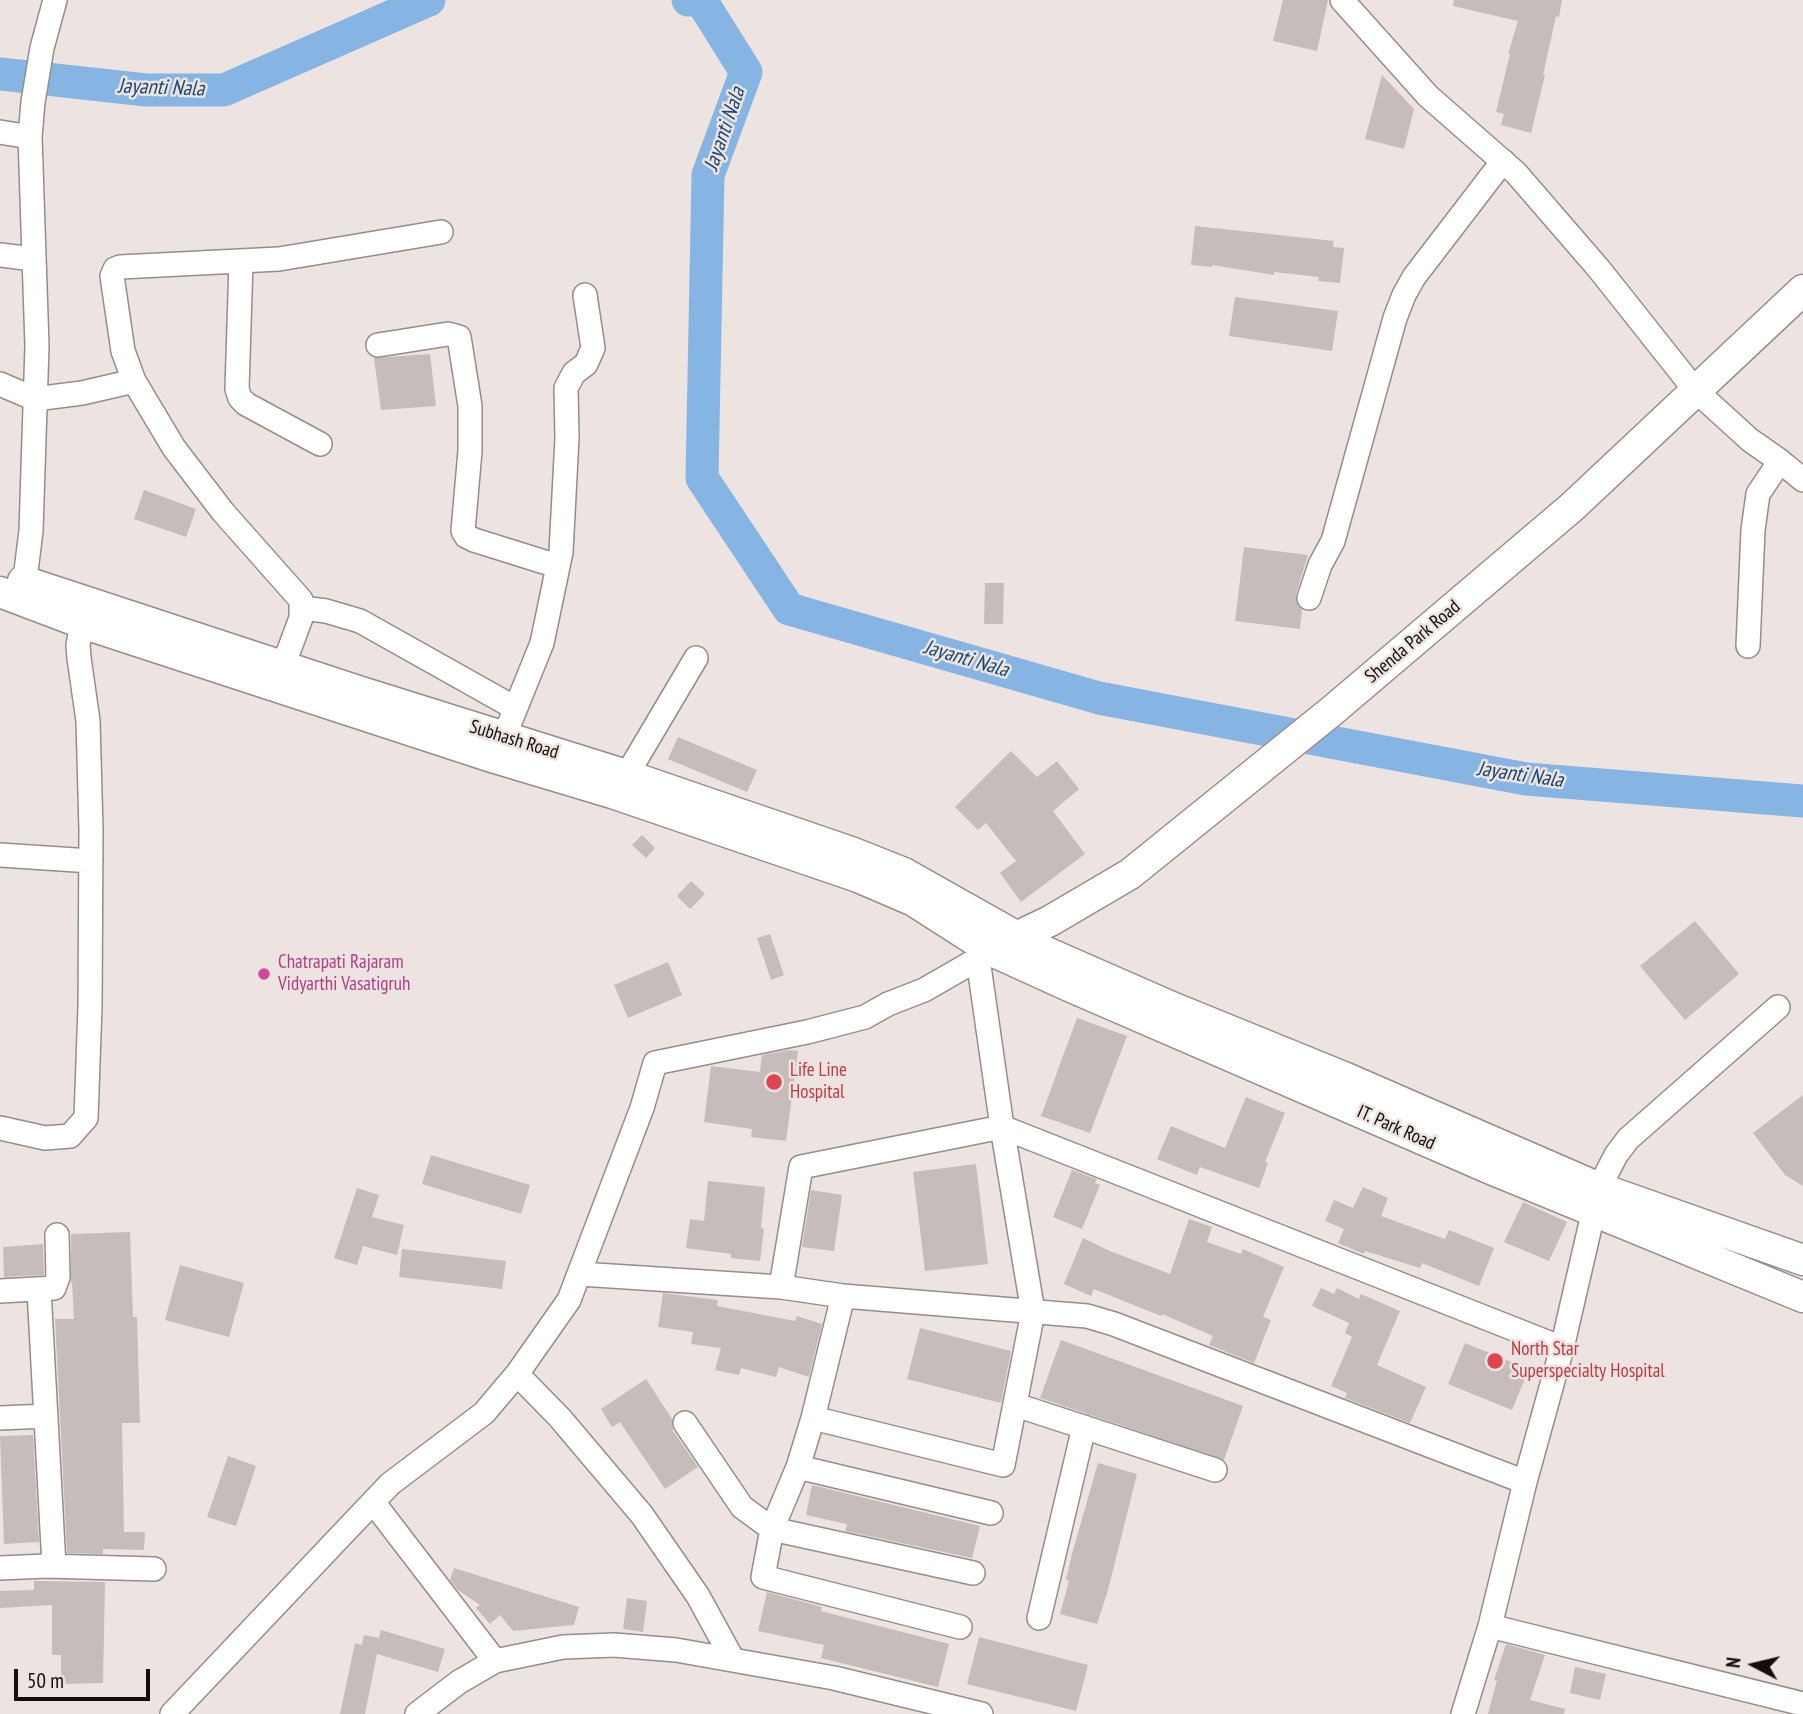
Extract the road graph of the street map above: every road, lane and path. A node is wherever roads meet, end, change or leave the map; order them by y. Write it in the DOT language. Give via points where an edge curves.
graph roads {
  1 [pos="55,0"];
  2 [pos="1342,0"];
  3 [pos="0,132"];
  4 [pos="30,137"];
  5 [pos="1503,162"];
  6 [pos="440,232"];
  7 [pos="0,256"];
  8 [pos="33,259"];
  9 [pos="241,262"];
  10 [pos="1803,290"];
  11 [pos="585,295"];
  12 [pos="378,345"];
  13 [pos="134,381"];
  14 [pos="0,384"];
  15 [pos="1695,390"];
  16 [pos="36,398"];
  17 [pos="320,444"];
  18 [pos="1780,461"];
  19 [pos="1803,480"];
  20 [pos="557,566"];
  21 [pos="12,587"];
  22 [pos="1309,598"];
  23 [pos="303,608"];
  24 [pos="82,623"];
  25 [pos="1748,646"];
  26 [pos="696,658"];
  27 [pos="268,668"];
  28 [pos="515,708"];
  29 [pos="499,747"];
  30 [pos="621,784"];
  31 [pos="0,855"];
  32 [pos="91,862"];
  33 [pos="1017,935"];
  34 [pos="985,955"];
  35 [pos="1778,1007"];
  36 [pos="1002,1127"];
  37 [pos="0,1128"];
  38 [pos="1596,1199"];
  39 [pos="57,1235"];
  40 [pos="1803,1260"];
  41 [pos="580,1274"];
  42 [pos="781,1287"];
  43 [pos="40,1290"];
  44 [pos="0,1291"];
  45 [pos="843,1296"];
  46 [pos="1803,1297"];
  47 [pos="1033,1312"];
  48 [pos="1562,1348"];
  49 [pos="517,1374"];
  50 [pos="1016,1405"];
  51 [pos="46,1416"];
  52 [pos="0,1418"];
  53 [pos="813,1418"];
  54 [pos="685,1423"];
  55 [pos="1084,1427"];
  56 [pos="798,1467"];
  57 [pos="1215,1470"];
  58 [pos="1525,1482"];
  59 [pos="373,1502"];
  60 [pos="991,1513"];
  61 [pos="772,1529"];
  62 [pos="54,1566"];
  63 [pos="0,1568"];
  64 [pos="154,1569"];
  65 [pos="973,1573"];
  66 [pos="1039,1618"];
  67 [pos="1490,1626"];
  68 [pos="960,1627"];
  69 [pos="733,1660"];
  70 [pos="495,1661"];
  71 [pos="1803,1704"];
  72 [pos="1779,1705"];
  73 [pos="172,1714"];
  74 [pos="416,1714"];
  75 [pos="981,1714"];
  76 [pos="1463,1714"];
  1 -- 4 [label="street" via="39,67"];
  2 -- 5 [label="street" via="1428,96"];
  3 -- 4 [label="street"];
  4 -- 8 [label="street"];
  5 -- 15 [label="street" via="1565,228"];
  5 -- 22 [label="street" via="1404,295 1334,541"];
  6 -- 9 [label="street"];
  7 -- 8 [label="street"];
  8 -- 16 [label="street"];
  9 -- 13 [label="street" via="115,270 113,290 123,351"];
  9 -- 17 [label="street" via="240,398"];
  10 -- 15 [label="main road, Shenda Park Road"];
  11 -- 20 [label="street" via="593,348 566,388 565,503"];
  12 -- 20 [label="street" via="449,334 458,337 470,406 463,531 474,540"];
  13 -- 16 [label="street"];
  13 -- 23 [label="street" via="174,448"];
  14 -- 16 [label="street"];
  15 -- 18 [label="street"];
  15 -- 33 [label="main road, Shenda Park Road" via="1572,507 1130,874 1050,922"];
  16 -- 21 [label="street" via="31,531"];
  18 -- 19 [label="street"];
  18 -- 25 [label="street" via="1758,494"];
  20 -- 28 [label="street" via="542,643"];
  21 -- 24 [label="main road, Subhash Road"];
  21 -- 27 [label="main road, Subhash Road"];
  23 -- 27 [label="street"];
  23 -- 28 [label="street" via="360,621"];
  24 -- 27 [label="main road, Subhash Road"];
  24 -- 32 [label="street" via="79,658 88,721"];
  26 -- 30 [label="street"];
  27 -- 29 [label="main road, Subhash Road"];
  28 -- 29 [label="street"];
  29 -- 30 [label="main road, Subhash Road"];
  30 -- 33 [label="main road, Subhash Road" via="904,873"];
  30 -- 34 [label="main road, Subhash Road" via="914,901"];
  31 -- 32 [label="street"];
  32 -- 37 [label="street" via="86,1118 70,1136 45,1138"];
  33 -- 34 [label="main road, Shenda Park Road"];
  33 -- 38 [label="main road, IT. Park Road" via="1174,1008 1346,1078"];
  34 -- 36 [label="street"];
  34 -- 38 [label="main road, IT. Park Road" via="1491,1169"];
  34 -- 41 [label="street" via="864,1017 655,1063"];
  35 -- 38 [label="street" via="1628,1139"];
  36 -- 42 [label="street" via="801,1167"];
  36 -- 47 [label="street"];
  36 -- 48 [label="street"];
  38 -- 40 [label="main road, IT. Park Road"];
  38 -- 46 [label="main road, IT. Park Road"];
  38 -- 48 [label="street"];
  39 -- 43 [label="street" via="57,1283"];
  41 -- 42 [label="street"];
  41 -- 49 [label="street" via="569,1300"];
  42 -- 45 [label="street"];
  43 -- 44 [label="street"];
  43 -- 51 [label="street"];
  45 -- 47 [label="street"];
  45 -- 53 [label="street"];
  47 -- 50 [label="street"];
  47 -- 58 [label="street" via="1087,1316 1114,1324"];
  48 -- 58 [label="street"];
  49 -- 59 [label="street" via="484,1413 390,1483"];
  49 -- 69 [label="street" via="642,1515 693,1588"];
  50 -- 53 [label="street" via="1003,1465"];
  50 -- 55 [label="street"];
  51 -- 52 [label="street"];
  51 -- 62 [label="street"];
  53 -- 56 [label="street"];
  54 -- 61 [label="street" via="743,1507"];
  55 -- 57 [label="street"];
  55 -- 66 [label="street"];
  56 -- 60 [label="street"];
  56 -- 61 [label="street"];
  58 -- 67 [label="street"];
  59 -- 70 [label="street"];
  59 -- 73 [label="street"];
  61 -- 65 [label="street"];
  61 -- 68 [label="street" via="763,1577"];
  62 -- 63 [label="street"];
  62 -- 64 [label="street"];
  67 -- 72 [label="street"];
  67 -- 76 [label="street"];
  69 -- 70 [label="street" via="614,1645 564,1647"];
  69 -- 75 [label="street" via="834,1678"];
  70 -- 74 [label="street"];
  71 -- 72 [label="street"];
}
